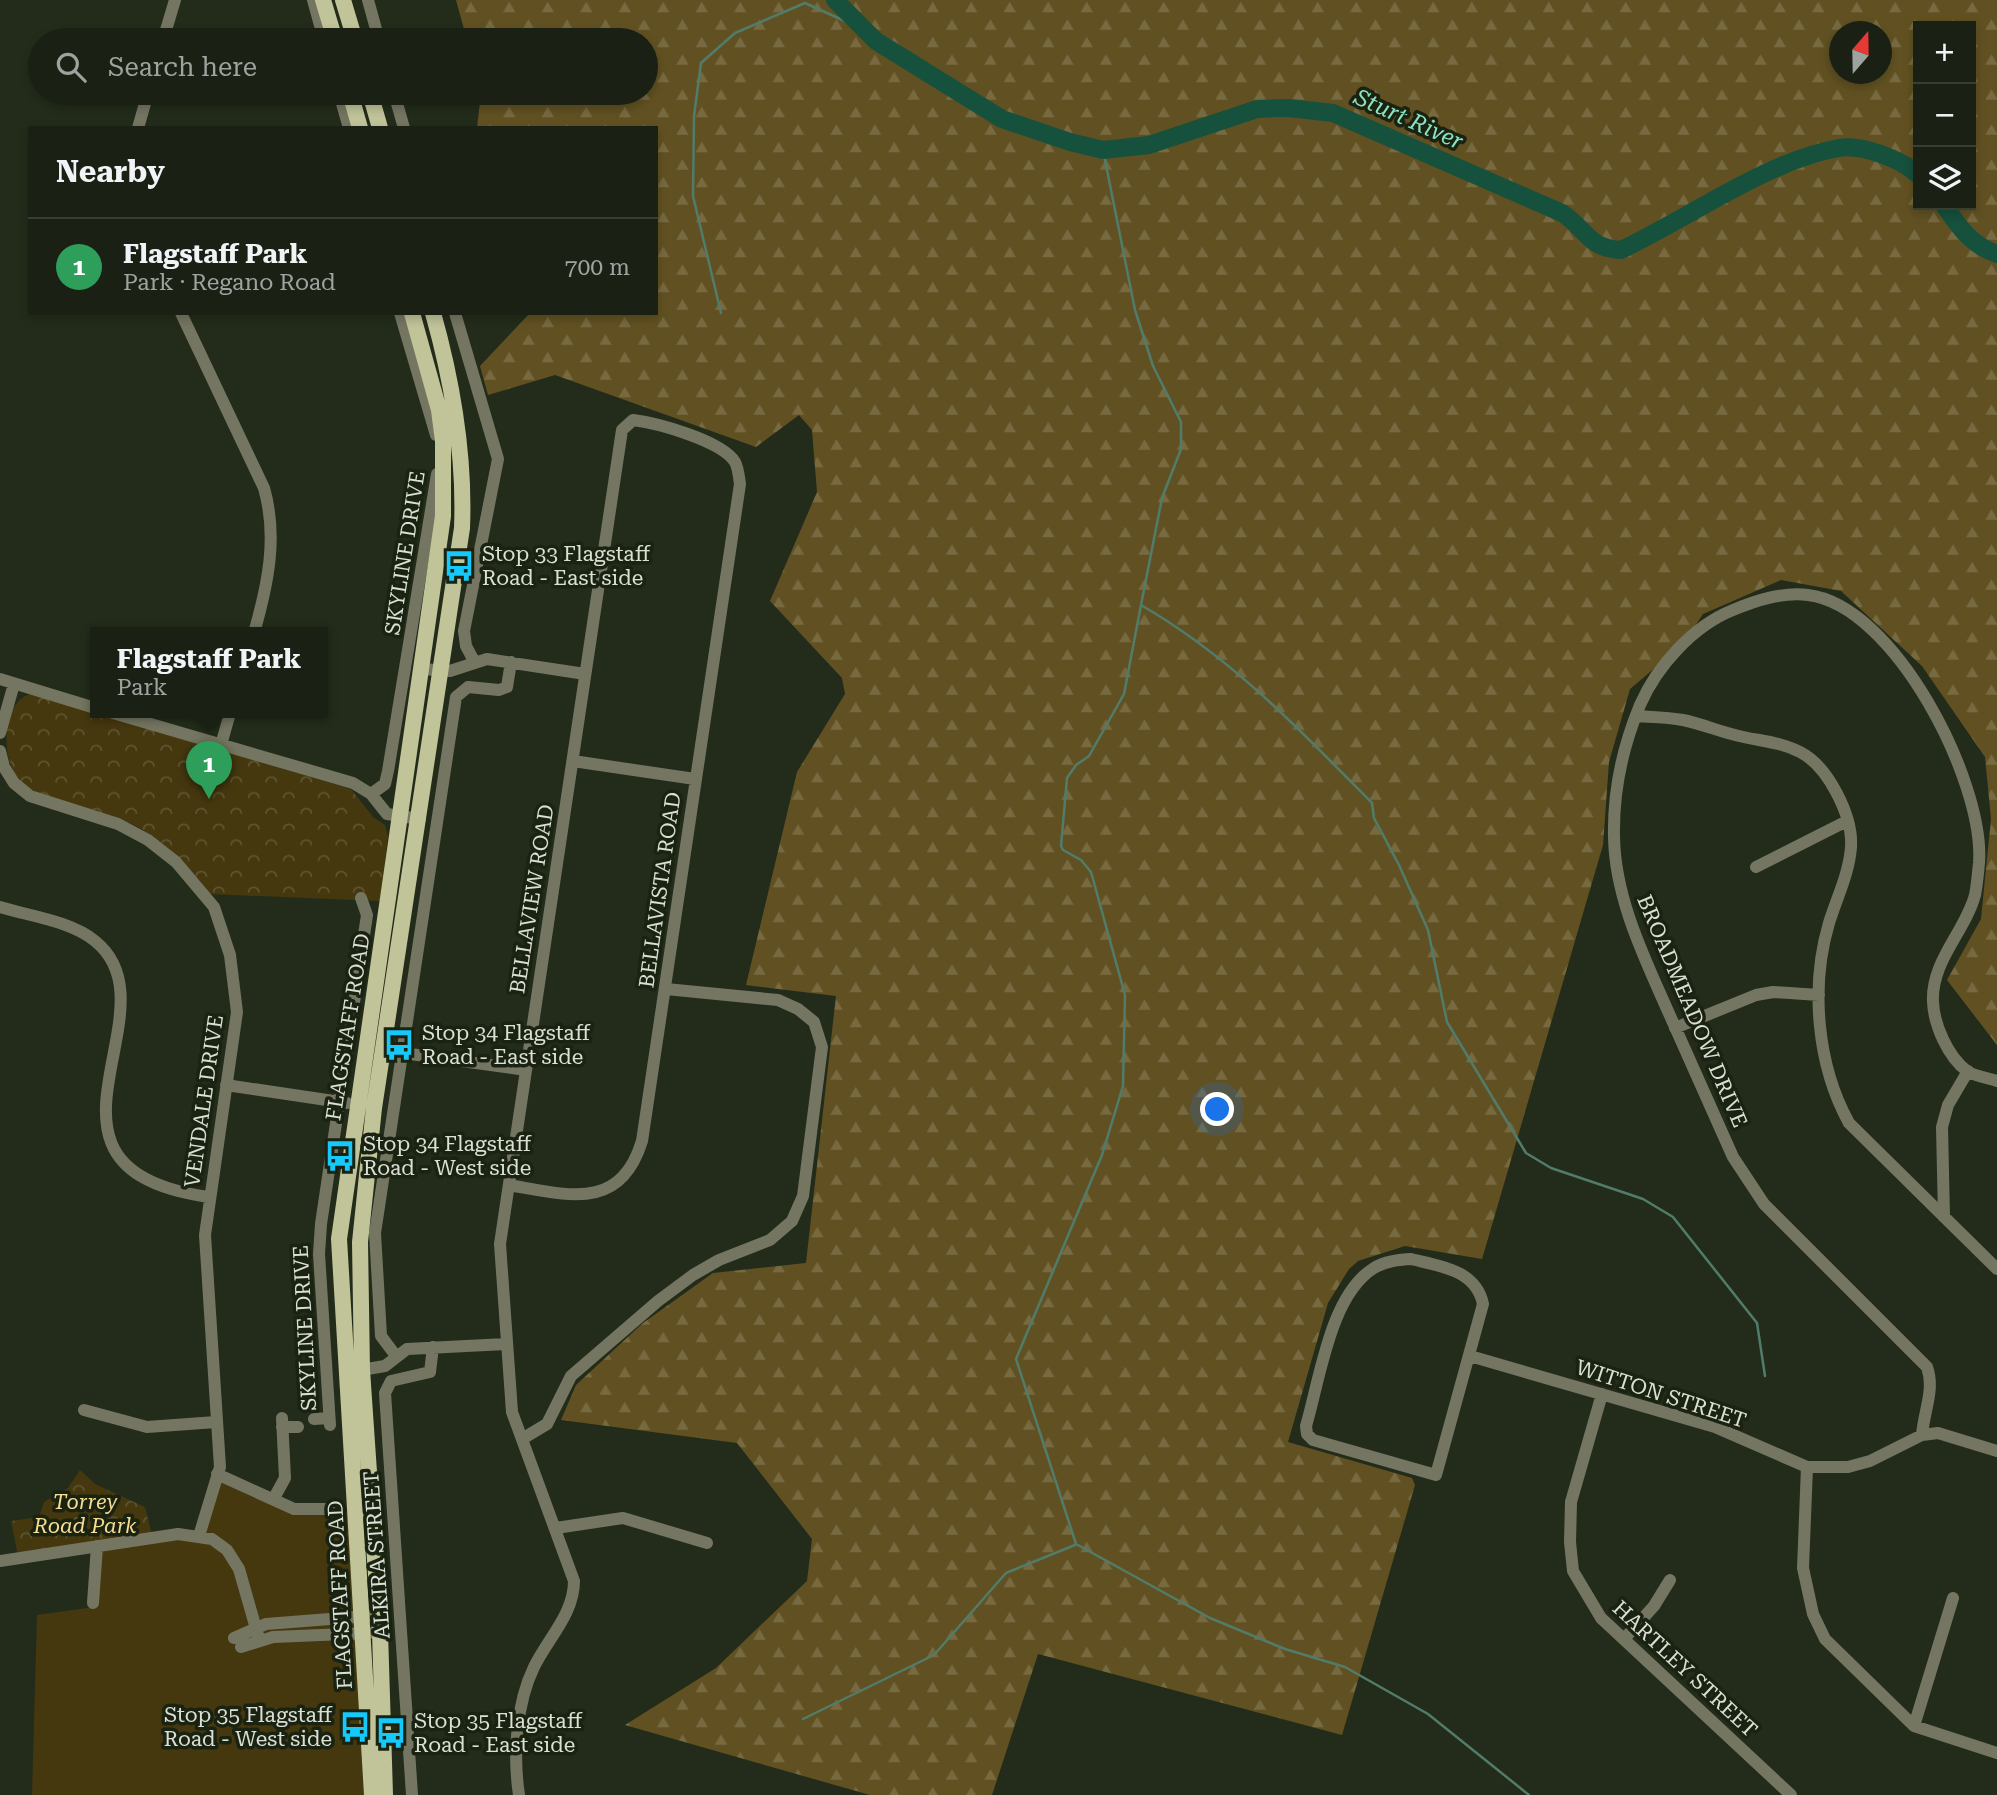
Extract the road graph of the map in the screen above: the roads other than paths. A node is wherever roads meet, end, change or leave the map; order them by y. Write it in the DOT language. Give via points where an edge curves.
graph roads {
  1 [pos="174,0"];
  2 [pos="313,0"];
  3 [pos="324,0"];
  4 [pos="343,0"];
  5 [pos="368,0"];
  6 [pos="166,28"];
  7 [pos="321,28"];
  8 [pos="332,28"];
  9 [pos="351,28"];
  10 [pos="376,28"];
  11 [pos="145,105"];
  12 [pos="342,105"];
  13 [pos="353,105"];
  14 [pos="373,105"];
  15 [pos="397,105"];
  16 [pos="139,126"];
  17 [pos="348,126"];
  18 [pos="359,126"];
  19 [pos="379,126"];
  20 [pos="403,126"];
  21 [pos="182,315"];
  22 [pos="401,315"];
  23 [pos="413,315"];
  24 [pos="434,315"];
  25 [pos="456,315"];
  26 [pos="740,484"];
  27 [pos="255,627"];
  28 [pos="474,661"];
  29 [pos="511,662"];
  30 [pos="422,669"];
  31 [pos="441,671"];
  32 [pos="585,674"];
  33 [pos="0,679"];
  34 [pos="14,684"];
  35 [pos="90,707"];
  36 [pos="1636,716"];
  37 [pos="130,718"];
  38 [pos="229,718"];
  39 [pos="0,733"];
  40 [pos="221,745"];
  41 [pos="0,751"];
  42 [pos="573,761"];
  43 [pos="695,779"];
  44 [pos="371,794"];
  45 [pos="402,816"];
  46 [pos="420,819"];
  47 [pos="1847,821"];
  48 [pos="1756,867"];
  49 [pos="361,898"];
  50 [pos="0,907"];
  51 [pos="666,989"];
  52 [pos="1819,995"];
  53 [pos="1675,1028"];
  54 [pos="403,1053"];
  55 [pos="526,1070"];
  56 [pos="1968,1072"];
  57 [pos="1997,1082"];
  58 [pos="226,1085"];
  59 [pos="349,1104"];
  60 [pos="374,1108"];
  61 [pos="509,1185"];
  62 [pos="209,1197"];
  63 [pos="1944,1217"];
  64 [pos="1997,1269"];
  65 [pos="506,1344"];
  66 [pos="433,1347"];
  67 [pos="396,1356"];
  68 [pos="1470,1356"];
  69 [pos="354,1371"];
  70 [pos="1602,1394"];
  71 [pos="85,1410"];
  72 [pos="314,1419"];
  73 [pos="216,1422"];
  74 [pos="298,1427"];
  75 [pos="1922,1435"];
  76 [pos="522,1438"];
  77 [pos="1997,1451"];
  78 [pos="1807,1467"];
  79 [pos="217,1474"];
  80 [pos="274,1498"];
  81 [pos="329,1509"];
  82 [pos="556,1528"];
  83 [pos="199,1536"];
  84 [pos="707,1543"];
  85 [pos="97,1546"];
  86 [pos="0,1561"];
  87 [pos="1670,1580"];
  88 [pos="1953,1598"];
  89 [pos="93,1603"];
  90 [pos="371,1624"];
  91 [pos="257,1633"];
  92 [pos="1623,1639"];
  93 [pos="238,1642"];
  94 [pos="1914,1726"];
  95 [pos="1997,1753"];
  96 [pos="372,1795"];
  97 [pos="385,1795"];
  98 [pos="412,1795"];
  99 [pos="519,1795"];
  100 [pos="1791,1795"];
  1 -- 6 [label="street"];
  2 -- 7 [label="street"];
  3 -- 8 [label="main road"];
  4 -- 9 [label="main road"];
  5 -- 10 [label="street"];
  11 -- 16 [label="street"];
  12 -- 17 [label="street"];
  13 -- 18 [label="main road"];
  14 -- 19 [label="main road"];
  15 -- 20 [label="street"];
  21 -- 27 [label="street" via="269,505 271,560"];
  22 -- 44 [label="street, SKYLINE DRIVE" via="435,427 440,460 388,771 385,784"];
  23 -- 30 [label="main road, FLAGSTAFF ROAD" via="439,410 445,474"];
  24 -- 31 [label="main road, FLAGSTAFF ROAD" via="450,372 464,483"];
  25 -- 28 [label="street" via="498,459 464,631"];
  26 -- 32 [label="street, BELLAVIEW ROAD" via="736,463 720,447 648,422 633,420 622,430"];
  26 -- 43 [label="street, BELLAVISTA ROAD"];
  28 -- 29 [label="street"];
  28 -- 31 [label="street"];
  29 -- 32 [label="street"];
  29 -- 54 [label="street" via="507,687 468,687 456,697"];
  30 -- 31 [label="street"];
  30 -- 45 [label="main road, FLAGSTAFF ROAD"];
  31 -- 46 [label="main road, FLAGSTAFF ROAD"];
  32 -- 42 [label="street, BELLAVIEW ROAD"];
  33 -- 34 [label="street"];
  34 -- 35 [label="street"];
  34 -- 39 [label="street"];
  36 -- 47 [label="street" via="1682,720 1803,753 1820,767"];
  36 -- 53 [label="street, BROADMEADOW DRIVE" via="1618,779 1614,839 1622,896"];
  36 -- 56 [label="street, BROADMEADOW DRIVE" via="1663,664 1683,643 1729,611 1776,595 1810,595 1834,603 1877,636 1923,695 1964,771 1975,811 1980,860 1975,896 1943,958 1933,1002 1938,1027"];
  37 -- 40 [label="street"];
  38 -- 40 [label="street"];
  40 -- 44 [label="street" via="352,783"];
  41 -- 58 [label="street, VENDALE DRIVE" via="14,783 30,796 118,824 148,840 176,862 214,908 235,982 237,1012"];
  42 -- 43 [label="street"];
  42 -- 55 [label="street, BELLAVIEW ROAD"];
  43 -- 51 [label="street, BELLAVISTA ROAD"];
  44 -- 45 [label="street" via="387,814"];
  45 -- 46 [label="street"];
  45 -- 59 [label="main road, FLAGSTAFF ROAD"];
  46 -- 60 [label="main road, FLAGSTAFF ROAD"];
  47 -- 48 [label="street"];
  47 -- 52 [label="street" via="1852,844 1829,925"];
  49 -- 59 [label="street, SKYLINE DRIVE" via="367,915"];
  50 -- 62 [label="street" via="71,929 94,940 107,953 121,990 104,1099 106,1126 117,1152 131,1169 155,1185"];
  51 -- 61 [label="street, BELLAVISTA ROAD" via="642,1141 635,1164 619,1184 596,1193 568,1195"];
  51 -- 76 [label="street" via="778,1000 814,1022 822,1047 803,1196 792,1221 770,1240 719,1260 658,1301 571,1376 547,1424"];
  52 -- 53 [label="street" via="1756,995"];
  52 -- 63 [label="street" via="1826,1071 1849,1123"];
  53 -- 75 [label="street, BROADMEADOW DRIVE" via="1732,1157 1756,1193 1927,1367 1932,1380"];
  54 -- 55 [label="street"];
  54 -- 67 [label="street" via="375,1233 381,1336"];
  55 -- 61 [label="street, BELLAVIEW ROAD"];
  56 -- 57 [label="street"];
  56 -- 63 [label="street" via="1948,1105 1942,1127"];
  58 -- 59 [label="street"];
  58 -- 62 [label="street, VENDALE DRIVE"];
  59 -- 60 [label="street"];
  59 -- 69 [label="main road, FLAGSTAFF ROAD" via="339,1238"];
  59 -- 72 [label="street, SKYLINE DRIVE" via="321,1224 319,1254 329,1422"];
  60 -- 69 [label="main road, FLAGSTAFF ROAD" via="360,1242"];
  61 -- 65 [label="street, BELLAVIEW ROAD" via="500,1244"];
  62 -- 73 [label="street, VENDALE DRIVE" via="205,1235"];
  63 -- 64 [label="street"];
  65 -- 66 [label="street"];
  65 -- 76 [label="street, BELLAVIEW ROAD" via="512,1412"];
  66 -- 67 [label="street" via="407,1349"];
  66 -- 98 [label="street, ALKIRA STREET" via="430,1373 391,1381 385,1392"];
  67 -- 69 [label="street" via="385,1366"];
  68 -- 68 [label="street" via="1483,1304 1475,1283 1456,1272 1411,1259 1377,1266 1362,1276 1340,1308 1307,1434 1313,1440 1436,1475"];
  68 -- 70 [label="street, WITTON STREET"];
  69 -- 90 [label="main road, FLAGSTAFF ROAD"];
  70 -- 78 [label="street, WITTON STREET" via="1715,1427"];
  70 -- 92 [label="street, HARTLEY STREET" via="1571,1502 1570,1542 1573,1571 1587,1598"];
  71 -- 73 [label="street" via="147,1427"];
  73 -- 79 [label="street, VENDALE DRIVE"];
  74 -- 80 [label="street" via="282,1423 285,1478"];
  75 -- 77 [label="street" via="1938,1433"];
  75 -- 78 [label="street, WITTON STREET" via="1859,1464"];
  76 -- 82 [label="street, BELLAVIEW ROAD"];
  78 -- 94 [label="street" via="1803,1568 1812,1614 1837,1654"];
  79 -- 80 [label="street"];
  79 -- 83 [label="street, VENDALE DRIVE"];
  80 -- 81 [label="street" via="294,1509"];
  82 -- 84 [label="street" via="623,1518"];
  82 -- 99 [label="street, BELLAVIEW ROAD" via="574,1594 533,1668 523,1700 518,1725"];
  83 -- 85 [label="street" via="178,1534"];
  83 -- 91 [label="street" via="227,1550 239,1569"];
  85 -- 86 [label="street"];
  85 -- 89 [label="street"];
  87 -- 92 [label="street" via="1654,1606"];
  88 -- 94 [label="street"];
  90 -- 91 [label="street"];
  90 -- 96 [label="main road, FLAGSTAFF ROAD"];
  90 -- 97 [label="main road, FLAGSTAFF ROAD"];
  91 -- 93 [label="street"];
  92 -- 100 [label="street, HARTLEY STREET"];
  94 -- 95 [label="street"];
}
